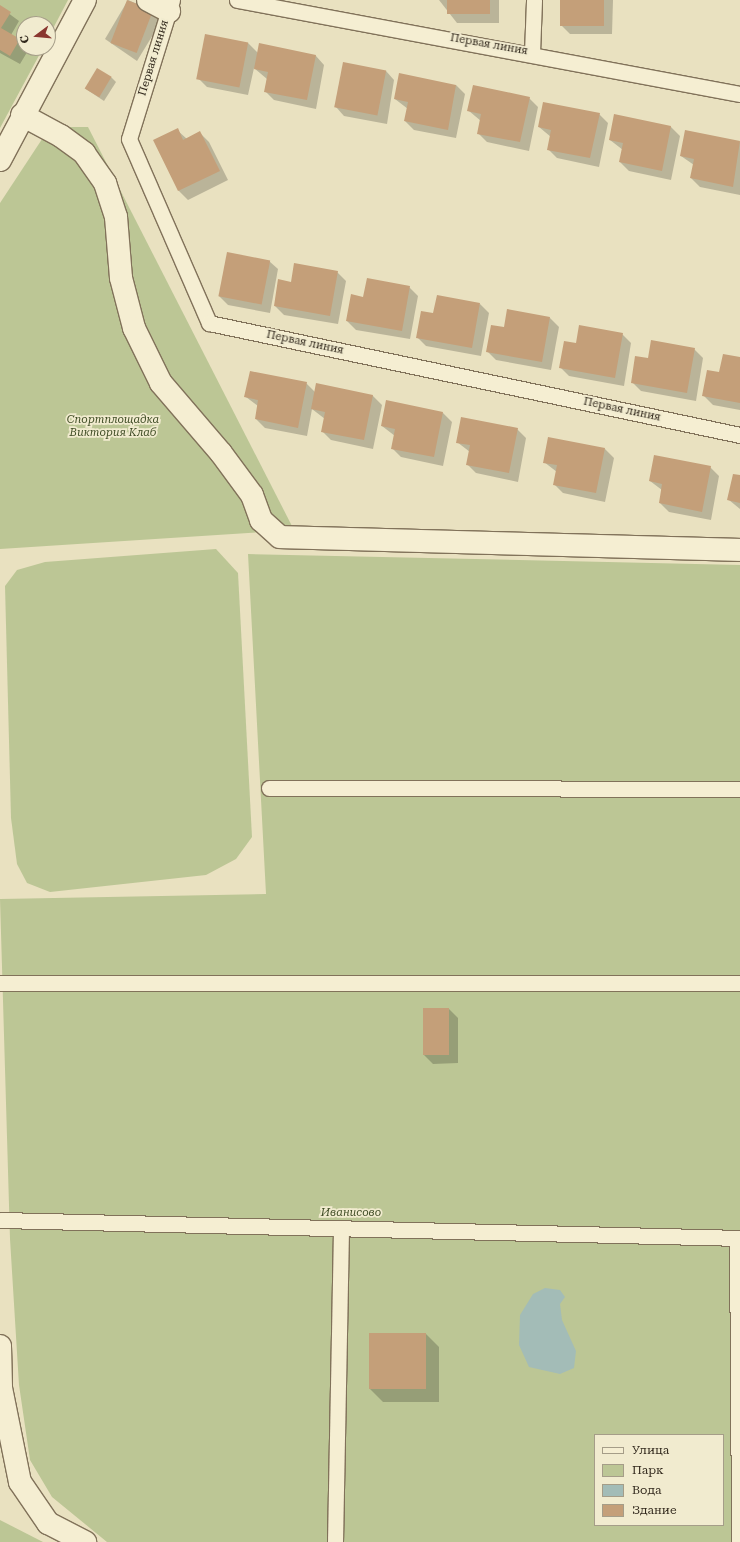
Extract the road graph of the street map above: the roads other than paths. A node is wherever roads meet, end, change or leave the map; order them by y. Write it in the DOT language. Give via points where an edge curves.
graph roads {
  1 [pos="85,0"];
  2 [pos="148,0"];
  3 [pos="237,0"];
  4 [pos="534,0"];
  5 [pos="170,3"];
  6 [pos="532,53"];
  7 [pos="740,94"];
  8 [pos="22,115"];
  9 [pos="0,160"];
  10 [pos="740,435"];
  11 [pos="740,550"];
  12 [pos="268,788"];
  13 [pos="740,789"];
  14 [pos="0,983"];
  15 [pos="740,983"];
  16 [pos="0,1220"];
  17 [pos="341,1228"];
  18 [pos="738,1238"];
  19 [pos="0,1346"];
  20 [pos="0,1358"];
  21 [pos="85,1542"];
  22 [pos="335,1542"];
  23 [pos="739,1542"];
  1 -- 8 [label="street"];
  2 -- 5 [label="street"];
  3 -- 6 [label="lane, Первая линия"];
  4 -- 6 [label="lane"];
  5 -- 10 [label="lane, Первая линия" via="129,139 209,323"];
  6 -- 7 [label="lane, Первая линия"];
  8 -- 9 [label="street"];
  8 -- 11 [label="street" via="61,136 84,153 105,183 116,217 121,278 134,328 161,383 221,453 252,495 261,520 280,537"];
  12 -- 13 [label="lane"];
  14 -- 15 [label="lane"];
  16 -- 17 [label="lane"];
  17 -- 18 [label="lane"];
  17 -- 22 [label="lane"];
  18 -- 23 [label="lane"];
  19 -- 20 [label="street"];
  20 -- 21 [label="street" via="1,1388 20,1482 48,1522"];
}
